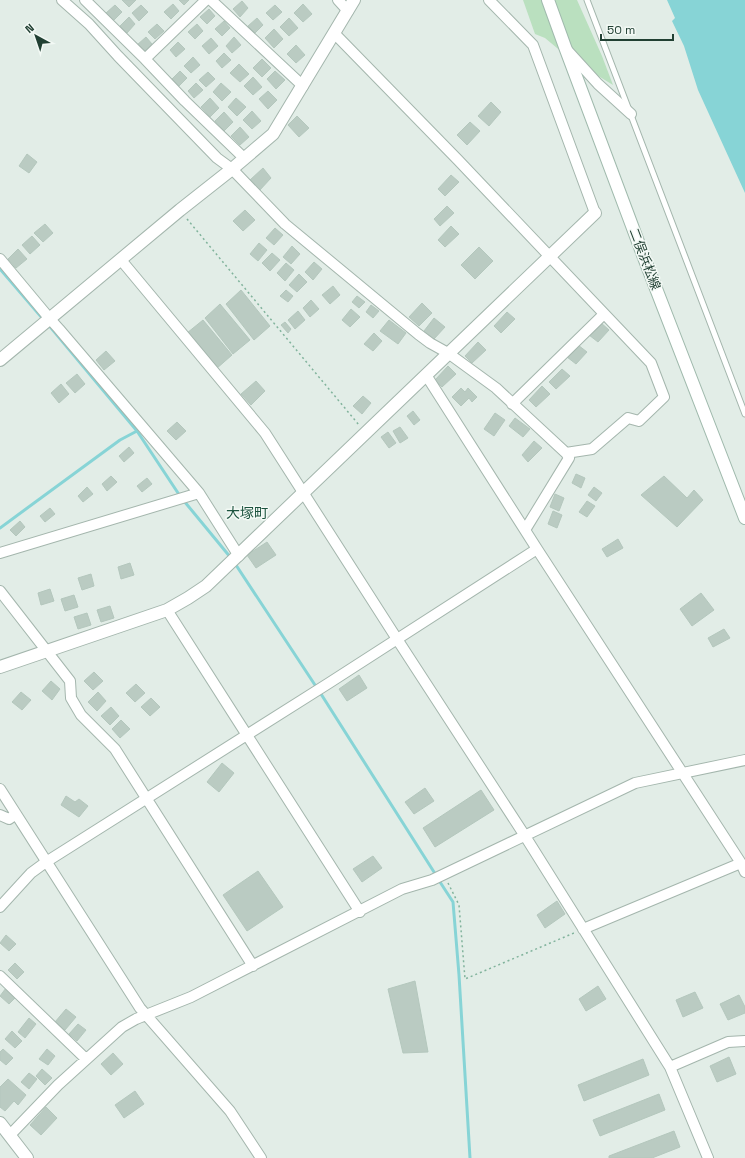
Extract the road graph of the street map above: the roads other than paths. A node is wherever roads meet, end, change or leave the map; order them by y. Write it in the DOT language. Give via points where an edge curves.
graph roads {
  1 [pos="62,0"];
  2 [pos="85,0"];
  3 [pos="206,0"];
  4 [pos="211,0"];
  5 [pos="338,0"];
  6 [pos="354,0"];
  7 [pos="489,0"];
  8 [pos="548,0"];
  9 [pos="587,0"];
  10 [pos="348,11"];
  11 [pos="334,33"];
  12 [pos="565,47"];
  13 [pos="145,59"];
  14 [pos="303,86"];
  15 [pos="631,114"];
  16 [pos="244,158"];
  17 [pos="232,169"];
  18 [pos="595,212"];
  19 [pos="549,256"];
  20 [pos="0,259"];
  21 [pos="121,260"];
  22 [pos="604,314"];
  23 [pos="50,319"];
  24 [pos="448,353"];
  25 [pos="0,360"];
  26 [pos="426,375"];
  27 [pos="512,404"];
  28 [pos="745,414"];
  29 [pos="566,453"];
  30 [pos="199,493"];
  31 [pos="304,493"];
  32 [pos="745,518"];
  33 [pos="526,530"];
  34 [pos="537,549"];
  35 [pos="0,553"];
  36 [pos="238,556"];
  37 [pos="0,590"];
  38 [pos="166,610"];
  39 [pos="397,639"];
  40 [pos="47,651"];
  41 [pos="0,668"];
  42 [pos="247,734"];
  43 [pos="745,760"];
  44 [pos="683,774"];
  45 [pos="0,789"];
  46 [pos="147,798"];
  47 [pos="16,814"];
  48 [pos="0,815"];
  49 [pos="525,836"];
  50 [pos="46,862"];
  51 [pos="743,867"];
  52 [pos="0,907"];
  53 [pos="360,912"];
  54 [pos="583,929"];
  55 [pos="253,966"];
  56 [pos="0,976"];
  57 [pos="146,1016"];
  58 [pos="745,1041"];
  59 [pos="86,1059"];
  60 [pos="670,1067"];
  61 [pos="0,1123"];
  62 [pos="10,1135"];
  63 [pos="27,1158"];
  64 [pos="261,1158"];
  65 [pos="708,1158"];
  1 -- 17 [label="street" via="89,24 217,158"];
  2 -- 13 [label="street"];
  3 -- 13 [label="street"];
  4 -- 14 [label="street"];
  5 -- 10 [label="street"];
  6 -- 10 [label="street"];
  7 -- 18 [label="street" via="533,45"];
  8 -- 12 [label="street, 二俣浜松線"];
  9 -- 15 [label="lane"];
  10 -- 11 [label="street"];
  11 -- 14 [label="street"];
  11 -- 19 [label="street"];
  12 -- 15 [label="street" via="598,84"];
  12 -- 32 [label="street, 二俣浜松線"];
  13 -- 16 [label="street" via="185,102"];
  14 -- 16 [label="street" via="273,134"];
  15 -- 28 [label="lane"];
  16 -- 17 [label="street"];
  17 -- 21 [label="street"];
  17 -- 24 [label="street" via="285,224 418,334"];
  18 -- 19 [label="street"];
  19 -- 22 [label="street"];
  19 -- 24 [label="street"];
  20 -- 23 [label="street"];
  21 -- 23 [label="street"];
  21 -- 31 [label="street" via="265,433"];
  22 -- 27 [label="street"];
  22 -- 29 [label="street" via="652,363 664,397 639,421 628,418 592,449"];
  23 -- 25 [label="street"];
  23 -- 30 [label="street"];
  24 -- 26 [label="street"];
  24 -- 27 [label="street" via="496,388"];
  26 -- 31 [label="street"];
  26 -- 33 [label="street"];
  27 -- 29 [label="street"];
  29 -- 33 [label="street" via="569,458"];
  30 -- 35 [label="street"];
  30 -- 36 [label="street"];
  31 -- 36 [label="street"];
  31 -- 39 [label="street"];
  33 -- 34 [label="street"];
  34 -- 39 [label="street"];
  34 -- 44 [label="street"];
  36 -- 38 [label="street" via="206,586"];
  37 -- 40 [label="street"];
  38 -- 40 [label="street"];
  38 -- 42 [label="street"];
  39 -- 42 [label="street"];
  39 -- 49 [label="street"];
  40 -- 41 [label="street"];
  40 -- 46 [label="street" via="70,681 71,698 81,715 115,749"];
  42 -- 46 [label="street"];
  42 -- 53 [label="street"];
  43 -- 44 [label="street"];
  44 -- 49 [label="street" via="635,783"];
  44 -- 51 [label="street"];
  45 -- 47 [label="street"];
  46 -- 50 [label="street"];
  46 -- 55 [label="street"];
  47 -- 48 [label="street" via="9,818"];
  47 -- 50 [label="street"];
  49 -- 53 [label="street" via="432,880 402,889"];
  49 -- 54 [label="street"];
  50 -- 52 [label="street" via="31,872"];
  50 -- 57 [label="street"];
  51 -- 54 [label="street"];
  53 -- 55 [label="street"];
  54 -- 60 [label="street"];
  55 -- 57 [label="street"];
  56 -- 59 [label="street"];
  57 -- 59 [label="street" via="122,1027"];
  57 -- 64 [label="street" via="230,1111"];
  58 -- 60 [label="street" via="728,1042"];
  59 -- 62 [label="street" via="58,1084"];
  60 -- 65 [label="street"];
  61 -- 62 [label="street"];
  62 -- 63 [label="street"];
}
